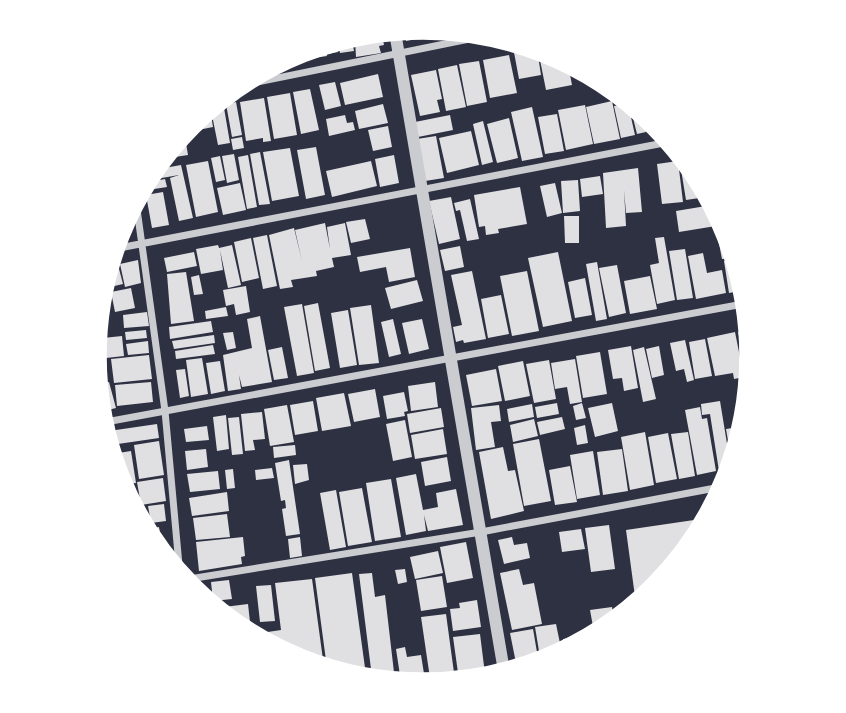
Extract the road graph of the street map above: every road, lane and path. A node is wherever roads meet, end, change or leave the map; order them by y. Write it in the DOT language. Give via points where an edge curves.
graph roads {
  1 [pos="395,40"];
  2 [pos="462,41"];
  3 [pos="398,55"];
  4 [pos="264,81"];
  5 [pos="659,144"];
  6 [pos="422,192"];
  7 [pos="138,216"];
  8 [pos="143,244"];
  9 [pos="125,247"];
  10 [pos="737,305"];
  11 [pos="451,358"];
  12 [pos="166,411"];
  13 [pos="111,421"];
  14 [pos="712,489"];
  15 [pos="481,532"];
  16 [pos="180,562"];
  17 [pos="194,576"];
  18 [pos="503,664"];
  1 -- 3 [label="street"];
  2 -- 3 [label="street"];
  3 -- 4 [label="street"];
  3 -- 6 [label="street"];
  5 -- 6 [label="street"];
  6 -- 8 [label="street"];
  6 -- 11 [label="street"];
  7 -- 8 [label="street"];
  8 -- 9 [label="street"];
  8 -- 12 [label="street"];
  10 -- 11 [label="street"];
  11 -- 12 [label="street"];
  11 -- 15 [label="street"];
  12 -- 13 [label="street"];
  12 -- 16 [label="street"];
  14 -- 15 [label="street"];
  15 -- 17 [label="street"];
  15 -- 18 [label="street"];
}
